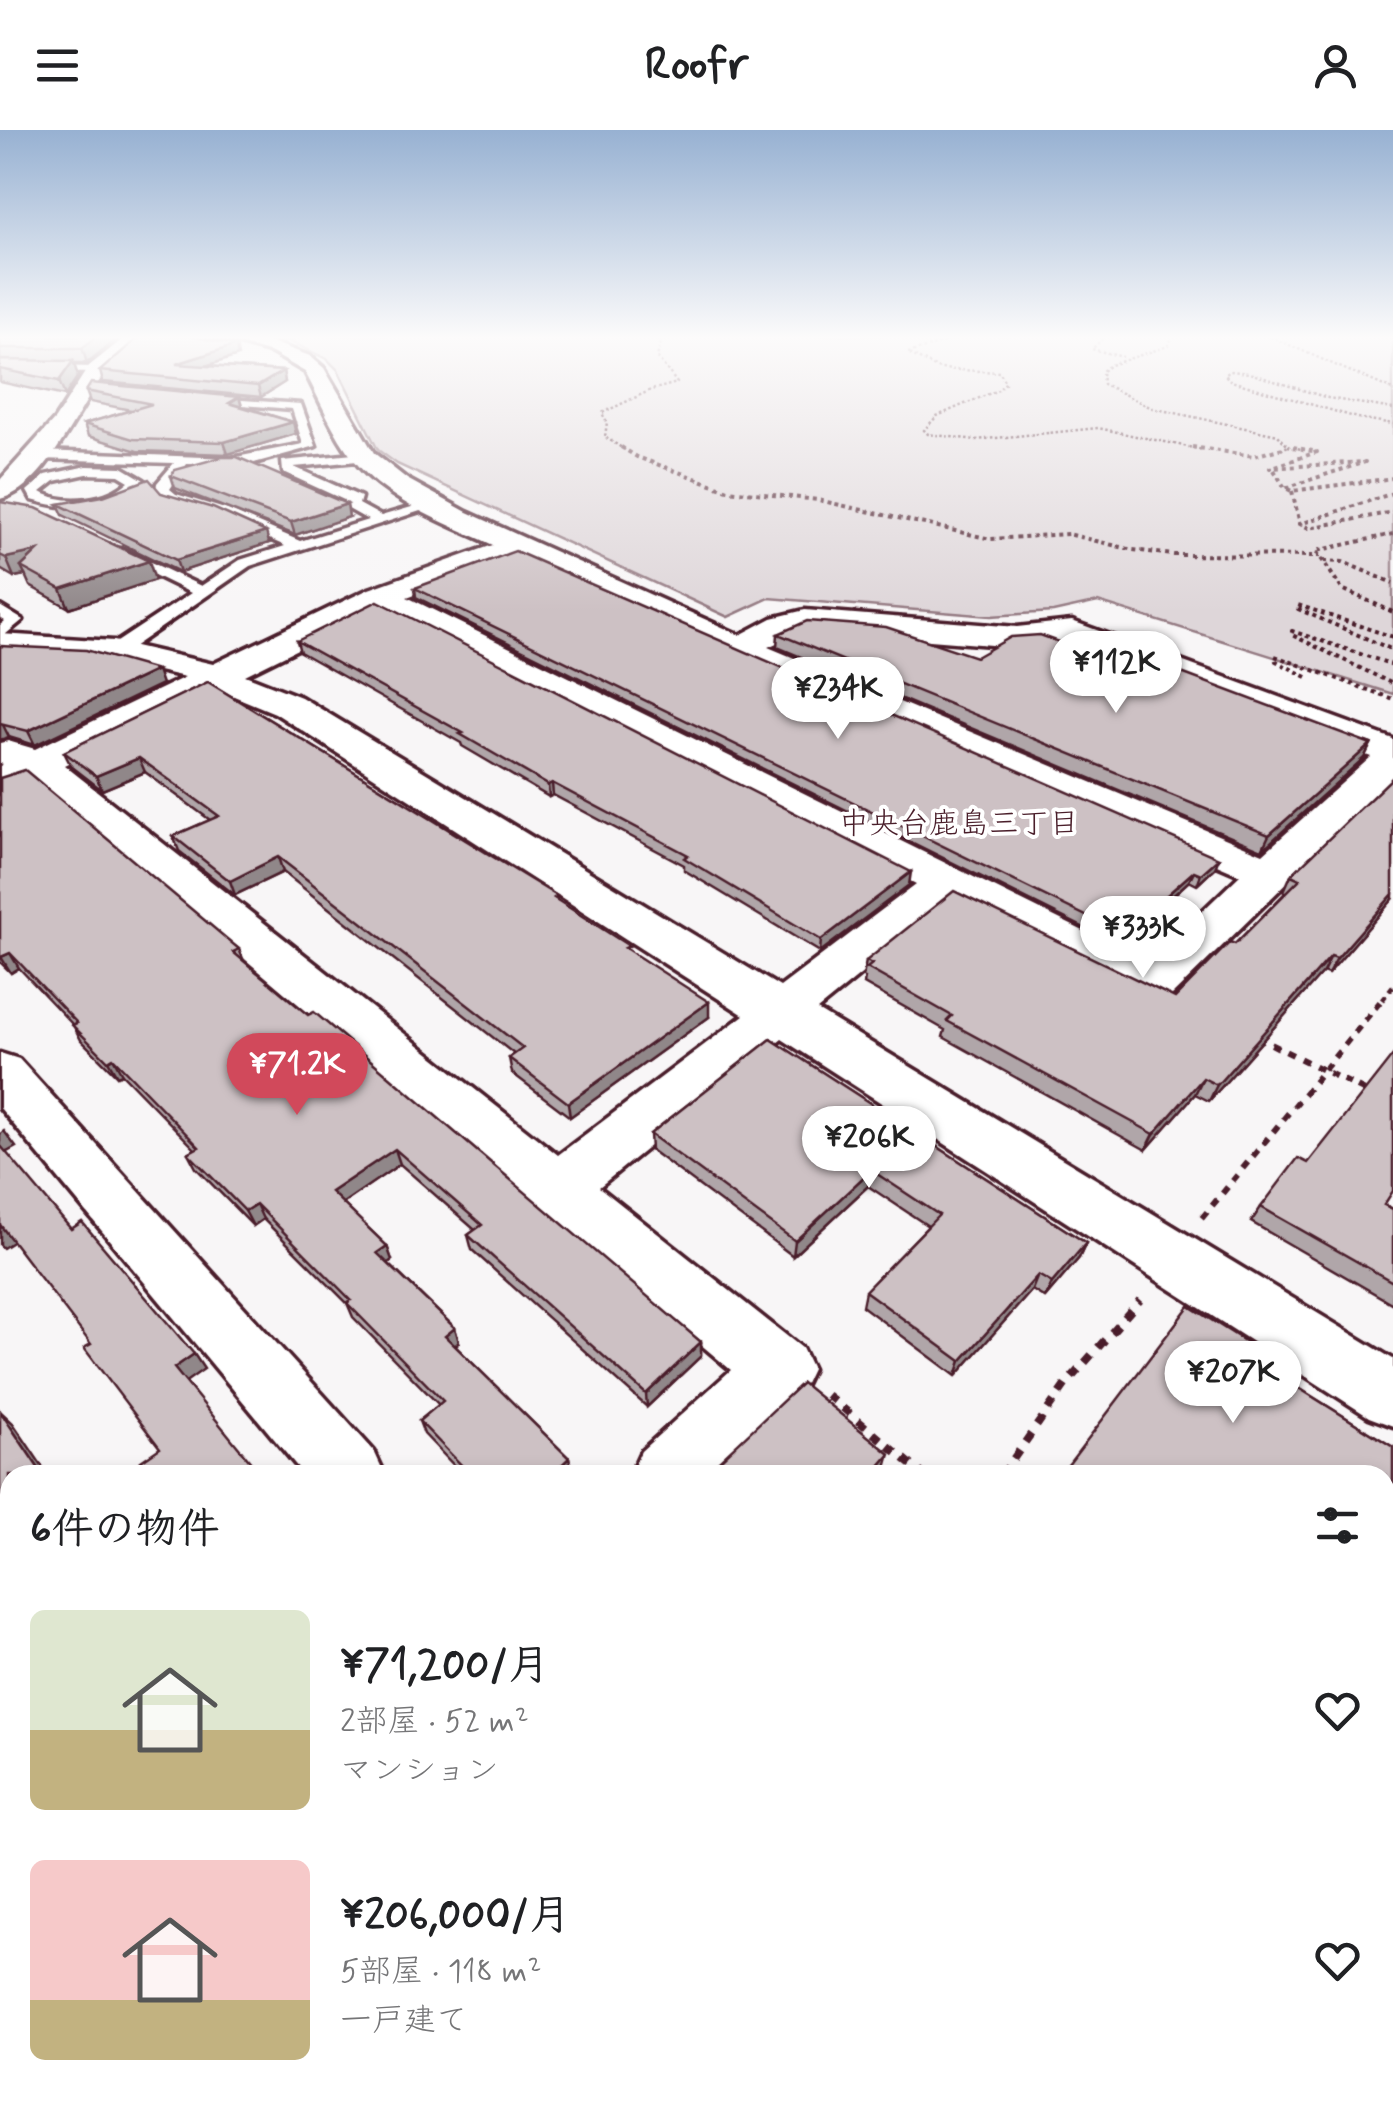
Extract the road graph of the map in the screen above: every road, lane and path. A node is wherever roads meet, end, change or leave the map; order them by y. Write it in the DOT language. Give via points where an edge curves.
graph roads {
  1 [pos="61,427"];
  2 [pos="304,427"];
  3 [pos="348,427"];
  4 [pos="606,427"];
  5 [pos="927,427"];
  6 [pos="1251,427"];
  7 [pos="1288,446"];
  8 [pos="40,455"];
  9 [pos="364,457"];
  10 [pos="229,462"];
  11 [pos="181,465"];
  12 [pos="276,468"];
  13 [pos="1274,470"];
  14 [pos="1393,478"];
  15 [pos="132,483"];
  16 [pos="1285,488"];
  17 [pos="162,490"];
  18 [pos="0,491"];
  19 [pos="1292,491"];
  20 [pos="1393,493"];
  21 [pos="74,503"];
  22 [pos="432,504"];
  23 [pos="1393,512"];
  24 [pos="48,518"];
  25 [pos="379,521"];
  26 [pos="1300,524"];
  27 [pos="1393,534"];
  28 [pos="102,544"];
  29 [pos="298,546"];
  30 [pos="518,546"];
  31 [pos="1321,559"];
  32 [pos="1393,583"];
  33 [pos="202,592"];
  34 [pos="380,596"];
  35 [pos="0,611"];
  36 [pos="1393,612"];
  37 [pos="0,634"];
  38 [pos="1393,637"];
  39 [pos="0,644"];
  40 [pos="742,648"];
  41 [pos="117,650"];
  42 [pos="1393,650"];
  43 [pos="1393,665"];
  44 [pos="220,674"];
  45 [pos="1310,678"];
  46 [pos="1393,684"];
  47 [pos="1393,699"];
  48 [pos="1393,755"];
  49 [pos="12,765"];
  50 [pos="1269,872"];
  51 [pos="950,880"];
  52 [pos="1393,986"];
  53 [pos="782,1014"];
  54 [pos="1256,1037"];
  55 [pos="1324,1071"];
  56 [pos="0,1072"];
  57 [pos="1376,1096"];
  58 [pos="558,1187"];
  59 [pos="1172,1256"];
  60 [pos="779,1368"];
  61 [pos="1393,1394"];
  62 [pos="340,1465"];
  63 [pos="677,1465"];
  64 [pos="912,1465"];
  65 [pos="1009,1465"];
  1 -- 8 [label="street"];
  2 -- 10 [label="lane" via="310,446"];
  3 -- 9 [label="street"];
  4 -- 31 [label="path" via="605,437 636,457 711,485 818,500 991,540 1068,534 1174,555"];
  5 -- 7 [label="path" via="928,434 965,440 1101,428 1246,456 1276,454"];
  6 -- 7 [label="path"];
  7 -- 13 [label="path" via="1317,452"];
  8 -- 11 [label="lane"];
  8 -- 18 [label="street"];
  9 -- 12 [label="lane"];
  9 -- 22 [label="street"];
  10 -- 11 [label="lane"];
  10 -- 12 [label="lane"];
  11 -- 12 [label="lane"];
  11 -- 15 [label="lane"];
  11 -- 17 [label="lane"];
  12 -- 25 [label="lane" via="300,472 356,500 348,503"];
  13 -- 16 [label="path"];
  13 -- 16 [label="path" via="1365,462"];
  14 -- 19 [label="path"];
  15 -- 17 [label="lane"];
  15 -- 21 [label="lane" via="106,498"];
  15 -- 21 [label="lane" via="122,470 87,470 51,478 34,491 48,501"];
  16 -- 19 [label="path"];
  17 -- 29 [label="lane"];
  19 -- 26 [label="path"];
  20 -- 26 [label="path"];
  21 -- 24 [label="lane"];
  22 -- 25 [label="lane"];
  22 -- 30 [label="street"];
  23 -- 26 [label="path" via="1309,528"];
  25 -- 29 [label="lane"];
  27 -- 31 [label="path" via="1316,551"];
  28 -- 33 [label="lane"];
  29 -- 33 [label="lane" via="245,562"];
  30 -- 34 [label="street"];
  30 -- 40 [label="street"];
  31 -- 32 [label="path"];
  31 -- 36 [label="path" via="1342,589"];
  33 -- 41 [label="lane"];
  34 -- 44 [label="street"];
  34 -- 51 [label="street"];
  35 -- 37 [label="lane" via="15,620"];
  38 -- 42 [label="path" via="1298,605"];
  39 -- 41 [label="street"];
  40 -- 48 [label="street" via="806,620 1017,637 1072,631"];
  40 -- 50 [label="street"];
  41 -- 44 [label="street"];
  43 -- 46 [label="path" via="1292,630"];
  44 -- 49 [label="street"];
  44 -- 53 [label="street" via="288,705"];
  45 -- 47 [label="path" via="1274,656"];
  48 -- 50 [label="street"];
  49 -- 58 [label="street"];
  50 -- 51 [label="street" via="1153,986"];
  51 -- 53 [label="street"];
  52 -- 55 [label="path"];
  53 -- 58 [label="street"];
  53 -- 59 [label="street"];
  54 -- 55 [label="path"];
  55 -- 57 [label="path"];
  55 -- 59 [label="path"];
  56 -- 62 [label="street"];
  58 -- 60 [label="street"];
  59 -- 61 [label="street"];
  59 -- 65 [label="path"];
  60 -- 63 [label="street"];
  60 -- 64 [label="path" via="800,1373"];
}
